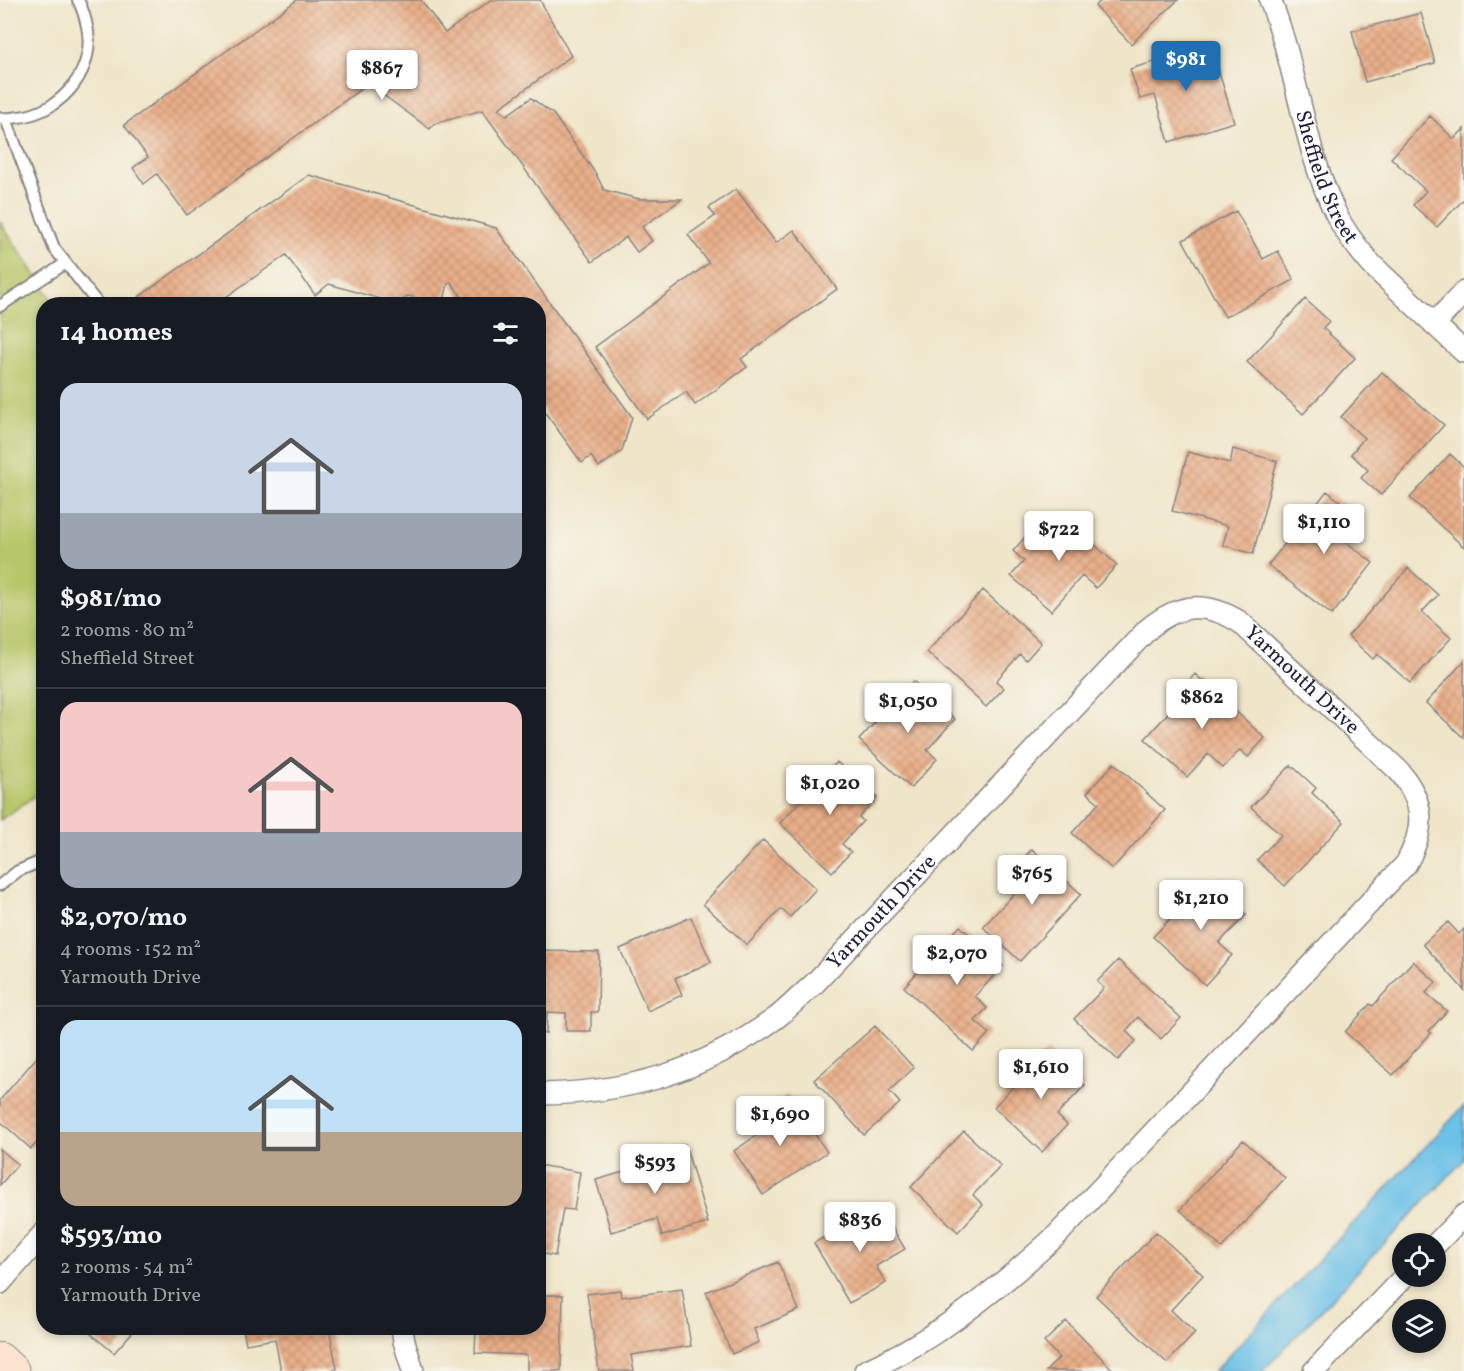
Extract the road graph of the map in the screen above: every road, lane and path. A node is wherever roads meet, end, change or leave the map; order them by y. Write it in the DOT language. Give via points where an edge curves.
graph roads {
  1 [pos="78,0"];
  2 [pos="1270,0"];
  3 [pos="3,118"];
  4 [pos="66,263"];
  5 [pos="1464,292"];
  6 [pos="93,297"];
  7 [pos="0,306"];
  8 [pos="1434,324"];
  9 [pos="1464,352"];
  10 [pos="36,863"];
  11 [pos="0,885"];
  12 [pos="546,1094"];
  13 [pos="1464,1215"];
  14 [pos="1446,1234"];
  15 [pos="36,1242"];
  16 [pos="0,1283"];
  17 [pos="1394,1287"];
  18 [pos="403,1335"];
  19 [pos="0,1359"];
  20 [pos="13,1371"];
  21 [pos="413,1371"];
  22 [pos="865,1371"];
  23 [pos="1314,1371"];
  1 -- 3 [label="lane" via="89,32 87,59 76,84 57,104 33,116"];
  2 -- 8 [label="street, Sheffield Street" via="1322,182 1338,218 1372,265"];
  3 -- 4 [label="lane" via="54,248"];
  4 -- 6 [label="lane"];
  4 -- 7 [label="lane"];
  5 -- 8 [label="street"];
  8 -- 9 [label="street, Sheffield Street"];
  10 -- 11 [label="lane"];
  12 -- 22 [label="street, Yarmouth Drive" via="625,1087 672,1074 738,1044 814,984 1162,617 1181,609 1202,607 1223,612 1240,622 1411,785 1421,825 1416,846 1406,864 1058,1234 1002,1285 940,1329"];
  13 -- 14 [label="street"];
  15 -- 16 [label="street"];
  17 -- 23 [label="street"];
  18 -- 21 [label="street"];
  19 -- 20 [label="street"];
}
